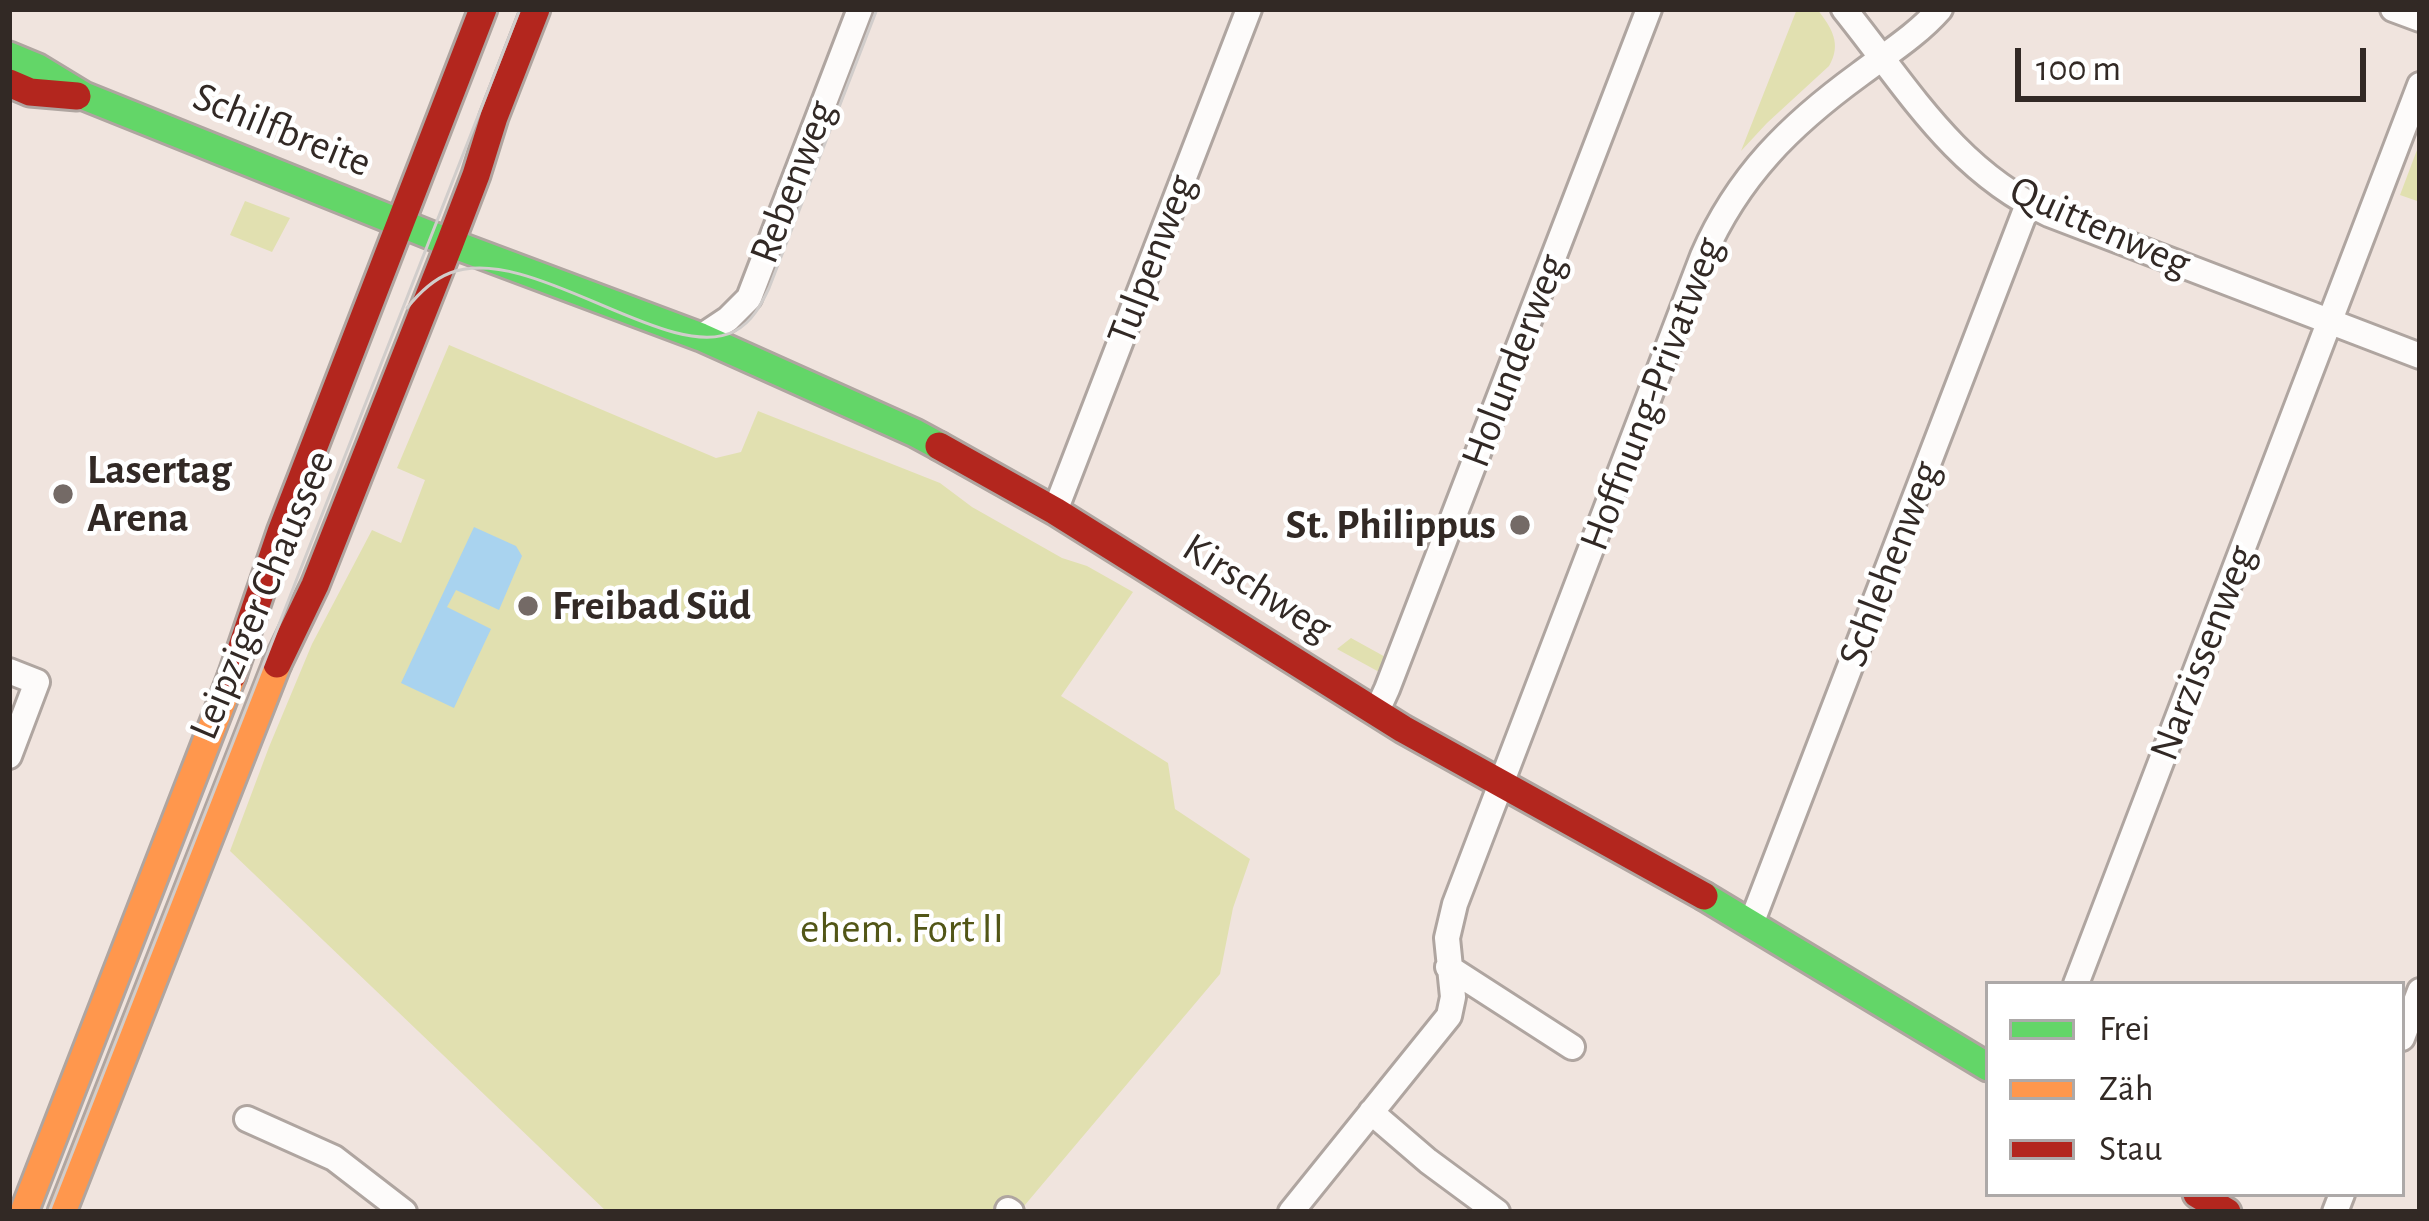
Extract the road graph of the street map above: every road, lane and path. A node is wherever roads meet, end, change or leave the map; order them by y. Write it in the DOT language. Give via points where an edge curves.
graph roads {
  1 [pos="483,9"];
  2 [pos="536,9"];
  3 [pos="860,9"];
  4 [pos="1249,9"];
  5 [pos="1649,9"];
  6 [pos="1844,9"];
  7 [pos="1940,9"];
  8 [pos="2393,9"];
  9 [pos="2420,19"];
  10 [pos="9,56"];
  11 [pos="1881,59"];
  12 [pos="9,83"];
  13 [pos="2420,85"];
  14 [pos="84,96"];
  15 [pos="2028,204"];
  16 [pos="400,223"];
  17 [pos="450,243"];
  18 [pos="2329,321"];
  19 [pos="701,337"];
  20 [pos="2420,356"];
  21 [pos="1055,511"];
  22 [pos="9,671"];
  23 [pos="1376,712"];
  24 [pos="9,756"];
  25 [pos="1502,783"];
  26 [pos="1751,924"];
  27 [pos="1448,967"];
  28 [pos="2077,981"];
  29 [pos="2420,991"];
  30 [pos="2405,1030"];
  31 [pos="1572,1048"];
  32 [pos="1985,1065"];
  33 [pos="1371,1112"];
  34 [pos="247,1119"];
  35 [pos="24,1212"];
  36 [pos="62,1212"];
  37 [pos="404,1212"];
  38 [pos="1291,1212"];
  39 [pos="1497,1212"];
  1 -- 16 [label="main road, Leipziger Chaussee"];
  2 -- 17 [label="main road, Leipziger Chaussee"];
  3 -- 19 [label="street, Rebenweg" via="749,298"];
  4 -- 21 [label="street, Tulpenweg"];
  5 -- 23 [label="street, Holunderweg"];
  6 -- 11 [label="street, Quittenweg"];
  7 -- 11 [label="street, Hoffnung-Privatweg"];
  8 -- 9 [label="street"];
  10 -- 14 [label="main road, Schilfbreite"];
  11 -- 15 [label="street, Quittenweg" via="1949,142"];
  11 -- 25 [label="street, Hoffnung-Privatweg" via="1773,147 1723,214"];
  12 -- 14 [label="main road, Schilfbreite"];
  13 -- 18 [label="street, Narzissenweg"];
  14 -- 16 [label="main road, Schilfbreite"];
  15 -- 18 [label="street, Quittenweg"];
  15 -- 26 [label="street, Schlehenweg"];
  16 -- 17 [label="main road, Schilfbreite"];
  16 -- 35 [label="main road, Leipziger Chaussee"];
  17 -- 19 [label="main road, Kirschweg"];
  17 -- 36 [label="main road, Leipziger Chaussee"];
  18 -- 20 [label="street, Quittenweg"];
  18 -- 28 [label="street, Narzissenweg"];
  19 -- 21 [label="main road, Kirschweg" via="915,434"];
  21 -- 23 [label="main road, Kirschweg"];
  22 -- 24 [label="street" via="38,682"];
  23 -- 25 [label="main road, Kirschweg"];
  25 -- 26 [label="main road, Kirschweg"];
  25 -- 27 [label="street, Hoffnung-Privatweg" via="1451,916"];
  26 -- 32 [label="main road, Kirschweg"];
  27 -- 31 [label="street"];
  27 -- 33 [label="street, Hoffnung-Privatweg" via="1449,1016"];
  29 -- 30 [label="street"];
  33 -- 38 [label="street, Hoffnung-Privatweg"];
  33 -- 39 [label="street"];
  34 -- 37 [label="street" via="334,1158"];
}
